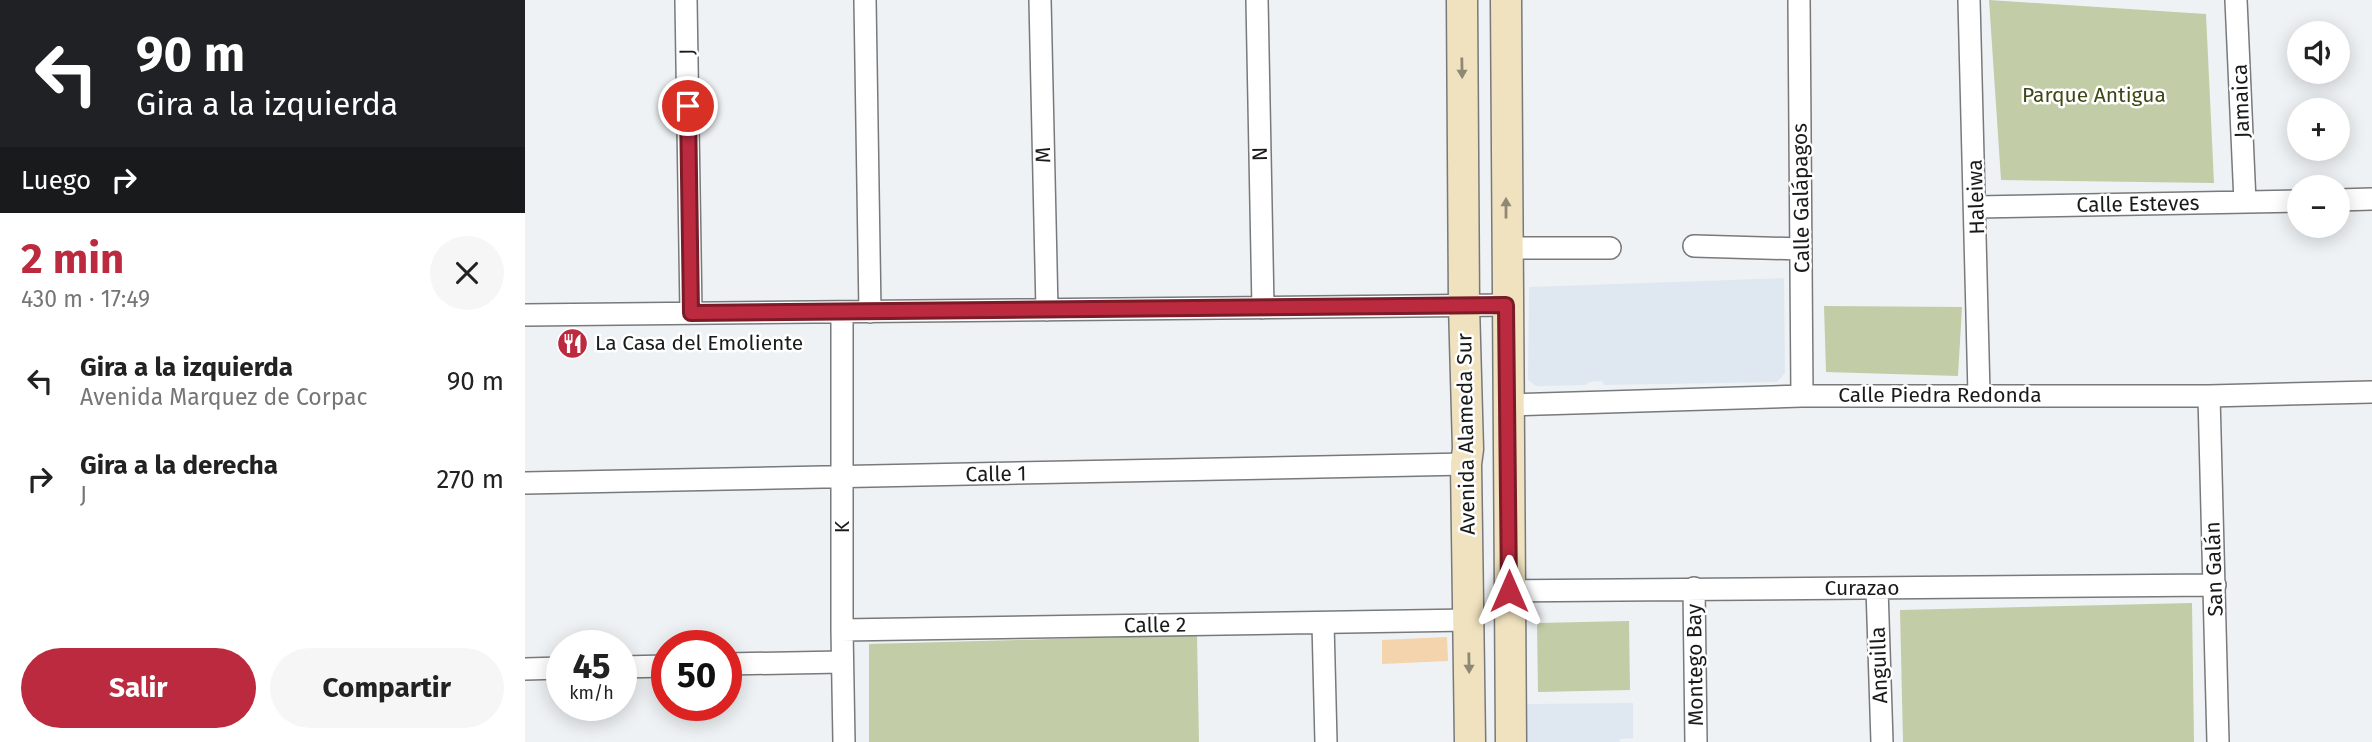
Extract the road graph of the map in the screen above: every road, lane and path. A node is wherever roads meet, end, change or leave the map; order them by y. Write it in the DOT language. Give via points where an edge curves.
graph roads {
  1 [pos="686,0"];
  2 [pos="865,0"];
  3 [pos="1040,0"];
  4 [pos="1257,0"];
  5 [pos="1462,0"];
  6 [pos="1506,0"];
  7 [pos="1799,0"];
  8 [pos="1969,0"];
  9 [pos="2236,0"];
  10 [pos="2372,199"];
  11 [pos="2350,200"];
  12 [pos="2287,201"];
  13 [pos="2245,202"];
  14 [pos="1976,207"];
  15 [pos="1694,246"];
  16 [pos="1506,248"];
  17 [pos="1609,248"];
  18 [pos="1801,249"];
  19 [pos="1506,305"];
  20 [pos="1464,306"];
  21 [pos="1263,308"];
  22 [pos="1047,310"];
  23 [pos="842,312"];
  24 [pos="870,312"];
  25 [pos="691,313"];
  26 [pos="525,315"];
  27 [pos="2372,392"];
  28 [pos="1979,394"];
  29 [pos="1802,396"];
  30 [pos="2209,396"];
  31 [pos="1507,405"];
  32 [pos="1467,464"];
  33 [pos="842,477"];
  34 [pos="525,483"];
  35 [pos="2215,585"];
  36 [pos="1693,587"];
  37 [pos="1877,588"];
  38 [pos="1509,591"];
  39 [pos="1468,620"];
  40 [pos="1323,623"];
  41 [pos="842,630"];
  42 [pos="842,662"];
  43 [pos="742,664"];
  44 [pos="525,668"];
  45 [pos="546,668"];
  46 [pos="844,742"];
  47 [pos="1326,742"];
  48 [pos="1470,742"];
  49 [pos="1511,742"];
  50 [pos="1696,742"];
  51 [pos="1882,742"];
  52 [pos="2218,742"];
  1 -- 25 [label="street, J"];
  2 -- 24 [label="street"];
  3 -- 22 [label="street, M"];
  4 -- 21 [label="street, N"];
  5 -- 20 [label="main road, Avenida Alameda Sur, one-way"];
  16 -- 6 [label="main road, Avenida Alameda Sur, one-way"];
  7 -- 18 [label="street, Calle Galápagos"];
  8 -- 14 [label="street, Haleiwa"];
  9 -- 13 [label="street, Jamaica"];
  10 -- 11 [label="street"];
  12 -- 13 [label="street, Calle Esteves"];
  13 -- 14 [label="street, Calle Esteves"];
  14 -- 28 [label="street, Haleiwa"];
  15 -- 18 [label="street"];
  16 -- 17 [label="street"];
  16 -- 19 [label="main road, Avenida Alameda Sur"];
  18 -- 29 [label="street, Calle Galápagos"];
  19 -- 20 [label="street"];
  19 -- 31 [label="main road, Avenida Alameda Sur"];
  20 -- 21 [label="street"];
  20 -- 32 [label="main road, Avenida Alameda Sur"];
  21 -- 22 [label="street"];
  22 -- 24 [label="street"];
  23 -- 24 [label="street"];
  23 -- 25 [label="street"];
  23 -- 33 [label="street, K"];
  25 -- 26 [label="street"];
  27 -- 30 [label="street, Calle Piedra Redonda"];
  28 -- 29 [label="street, Calle Piedra Redonda"];
  28 -- 30 [label="street, Calle Piedra Redonda"];
  29 -- 31 [label="street, Calle Piedra Redonda"];
  30 -- 35 [label="street, San Galán"];
  31 -- 38 [label="main road, Avenida Alameda Sur"];
  32 -- 33 [label="street, Calle 1"];
  32 -- 39 [label="main road, Avenida Alameda Sur"];
  33 -- 34 [label="street, Calle 1"];
  33 -- 41 [label="street, K"];
  35 -- 37 [label="street, Curazao"];
  35 -- 52 [label="street, San Galán"];
  36 -- 37 [label="street, Curazao"];
  36 -- 38 [label="street, Curazao"];
  36 -- 50 [label="street, Montego Bay"];
  37 -- 51 [label="street, Anguilla"];
  38 -- 49 [label="main road, Avenida Alameda Sur"];
  39 -- 40 [label="street, Calle 2"];
  39 -- 48 [label="main road, Avenida Alameda Sur, one-way"];
  40 -- 41 [label="street, Calle 2"];
  40 -- 47 [label="street"];
  41 -- 42 [label="street, K"];
  42 -- 43 [label="street"];
  42 -- 46 [label="street, K"];
  44 -- 45 [label="street"];
}
